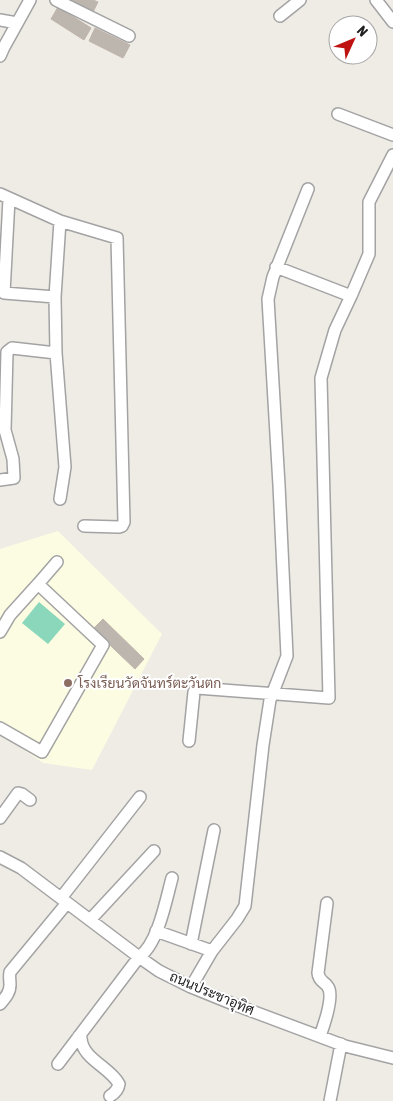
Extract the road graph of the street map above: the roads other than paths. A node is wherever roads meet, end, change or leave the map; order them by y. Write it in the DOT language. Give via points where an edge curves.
graph roads {
  1 [pos="30,0"];
  2 [pos="56,0"];
  3 [pos="300,0"];
  4 [pos="376,0"];
  5 [pos="280,16"];
  6 [pos="0,20"];
  7 [pos="393,22"];
  8 [pos="17,23"];
  9 [pos="128,36"];
  10 [pos="0,56"];
  11 [pos="338,114"];
  12 [pos="393,135"];
  13 [pos="393,155"];
  14 [pos="308,189"];
  15 [pos="5,196"];
  16 [pos="60,221"];
  17 [pos="276,267"];
  18 [pos="55,296"];
  19 [pos="351,296"];
  20 [pos="56,353"];
  21 [pos="0,480"];
  22 [pos="60,499"];
  23 [pos="84,526"];
  24 [pos="58,562"];
  25 [pos="38,584"];
  26 [pos="0,632"];
  27 [pos="272,694"];
  28 [pos="0,728"];
  29 [pos="190,741"];
  30 [pos="140,797"];
  31 [pos="30,800"];
  32 [pos="0,818"];
  33 [pos="214,830"];
  34 [pos="154,850"];
  35 [pos="0,857"];
  36 [pos="172,878"];
  37 [pos="64,900"];
  38 [pos="327,903"];
  39 [pos="90,920"];
  40 [pos="156,931"];
  41 [pos="191,944"];
  42 [pos="212,951"];
  43 [pos="139,957"];
  44 [pos="191,987"];
  45 [pos="0,1004"];
  46 [pos="79,1036"];
  47 [pos="320,1036"];
  48 [pos="341,1044"];
  49 [pos="393,1058"];
  50 [pos="58,1064"];
  51 [pos="110,1096"];
  52 [pos="330,1101"];
  1 -- 8 [label="street"];
  2 -- 9 [label="street"];
  3 -- 5 [label="street"];
  4 -- 7 [label="street"];
  6 -- 8 [label="street"];
  8 -- 10 [label="street"];
  11 -- 12 [label="street"];
  13 -- 19 [label="street" via="369,202 369,254"];
  14 -- 17 [label="street"];
  15 -- 16 [label="street"];
  15 -- 18 [label="street" via="4,293"];
  16 -- 18 [label="street"];
  16 -- 23 [label="street" via="118,238 124,522 120,527"];
  17 -- 19 [label="street"];
  17 -- 27 [label="street" via="268,299 287,656"];
  18 -- 20 [label="street"];
  19 -- 27 [label="street" via="335,330 322,378 329,698"];
  20 -- 21 [label="street" via="12,348 7,352 5,430 13,459 14,478"];
  20 -- 22 [label="street" via="65,467"];
  24 -- 25 [label="street"];
  25 -- 26 [label="street" via="10,615"];
  25 -- 28 [label="street" via="103,646 42,752"];
  27 -- 29 [label="street" via="197,688"];
  27 -- 42 [label="street" via="263,744 245,906"];
  30 -- 37 [label="street"];
  31 -- 32 [label="street" via="18,793"];
  33 -- 41 [label="street"];
  34 -- 39 [label="street"];
  35 -- 37 [label="street, ถนนประชาอุทิศ" via="21,868"];
  36 -- 40 [label="street"];
  37 -- 39 [label="street, ถนนประชาอุทิศ"];
  37 -- 45 [label="street" via="10,972 10,990"];
  38 -- 47 [label="street" via="318,978 329,988 330,994"];
  39 -- 43 [label="street, ถนนประชาอุทิศ"];
  40 -- 41 [label="street"];
  40 -- 43 [label="street" via="150,946"];
  41 -- 42 [label="street"];
  42 -- 44 [label="street"];
  43 -- 44 [label="street, ถนนประชาอุทิศ"];
  43 -- 46 [label="street"];
  44 -- 47 [label="street, ถนนประชาอุทิศ"];
  46 -- 50 [label="street"];
  46 -- 51 [label="street" via="85,1050 119,1084"];
  47 -- 48 [label="street, ถนนประชาอุทิศ"];
  48 -- 49 [label="street, ถนนประชาอุทิศ"];
  48 -- 52 [label="street"];
}
